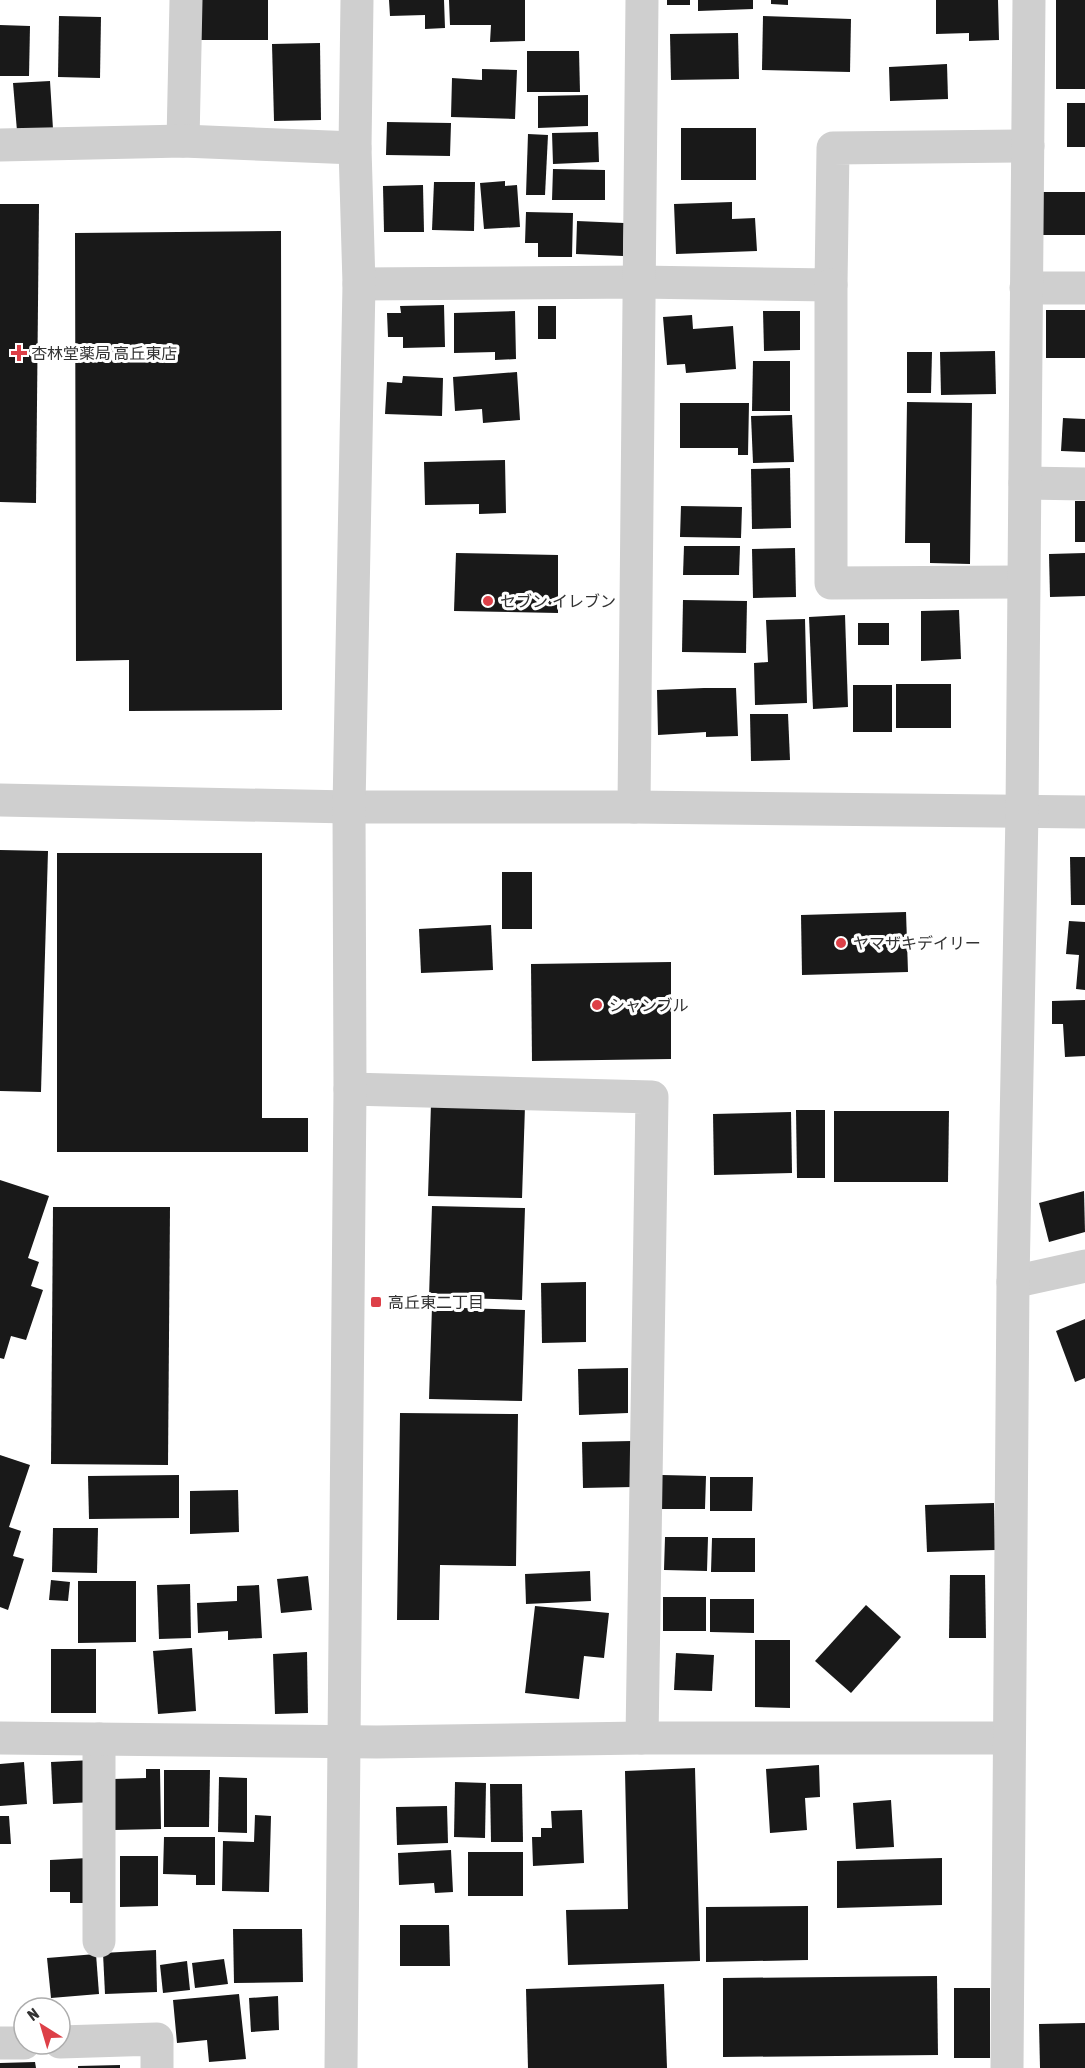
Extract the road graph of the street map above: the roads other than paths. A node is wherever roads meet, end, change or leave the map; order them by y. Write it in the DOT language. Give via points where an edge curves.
graph roads {
  1 [pos="186,0"];
  2 [pos="357,0"];
  3 [pos="642,0"];
  4 [pos="1029,0"];
  5 [pos="183,141"];
  6 [pos="0,145"];
  7 [pos="1028,146"];
  8 [pos="355,148"];
  9 [pos="639,282"];
  10 [pos="359,284"];
  11 [pos="831,285"];
  12 [pos="1026,288"];
  13 [pos="1085,288"];
  14 [pos="1025,483"];
  15 [pos="1085,484"];
  16 [pos="1023,582"];
  17 [pos="0,800"];
  18 [pos="349,807"];
  19 [pos="634,807"];
  20 [pos="1022,812"];
  21 [pos="1085,812"];
  22 [pos="350,1089"];
  23 [pos="1085,1266"];
  24 [pos="1013,1282"];
  25 [pos="0,1738"];
  26 [pos="642,1738"];
  27 [pos="1008,1738"];
  28 [pos="99,1739"];
  29 [pos="345,1741"];
  30 [pos="99,1941"];
  31 [pos="72,2042"];
  32 [pos="157,2068"];
  33 [pos="341,2068"];
  34 [pos="1006,2068"];
  1 -- 5 [label="street"];
  2 -- 8 [label="street"];
  3 -- 9 [label="street"];
  4 -- 7 [label="street"];
  5 -- 6 [label="street"];
  5 -- 8 [label="street"];
  7 -- 11 [label="street" via="833,148"];
  7 -- 12 [label="street"];
  8 -- 10 [label="street"];
  9 -- 10 [label="street"];
  9 -- 11 [label="street"];
  9 -- 19 [label="street"];
  10 -- 18 [label="street"];
  11 -- 16 [label="street" via="831,583"];
  12 -- 13 [label="street"];
  12 -- 14 [label="street"];
  14 -- 15 [label="street"];
  14 -- 16 [label="street"];
  16 -- 20 [label="street"];
  17 -- 18 [label="street"];
  18 -- 19 [label="street"];
  18 -- 22 [label="street"];
  19 -- 20 [label="street"];
  20 -- 21 [label="street"];
  20 -- 24 [label="street"];
  22 -- 26 [label="street" via="652,1096"];
  22 -- 29 [label="street"];
  23 -- 24 [label="street"];
  24 -- 27 [label="street"];
  25 -- 28 [label="street"];
  26 -- 27 [label="street"];
  26 -- 29 [label="street"];
  27 -- 34 [label="street"];
  28 -- 29 [label="street"];
  28 -- 30 [label="street"];
  29 -- 33 [label="street"];
  31 -- 32 [label="street" via="157,2039"];
}
